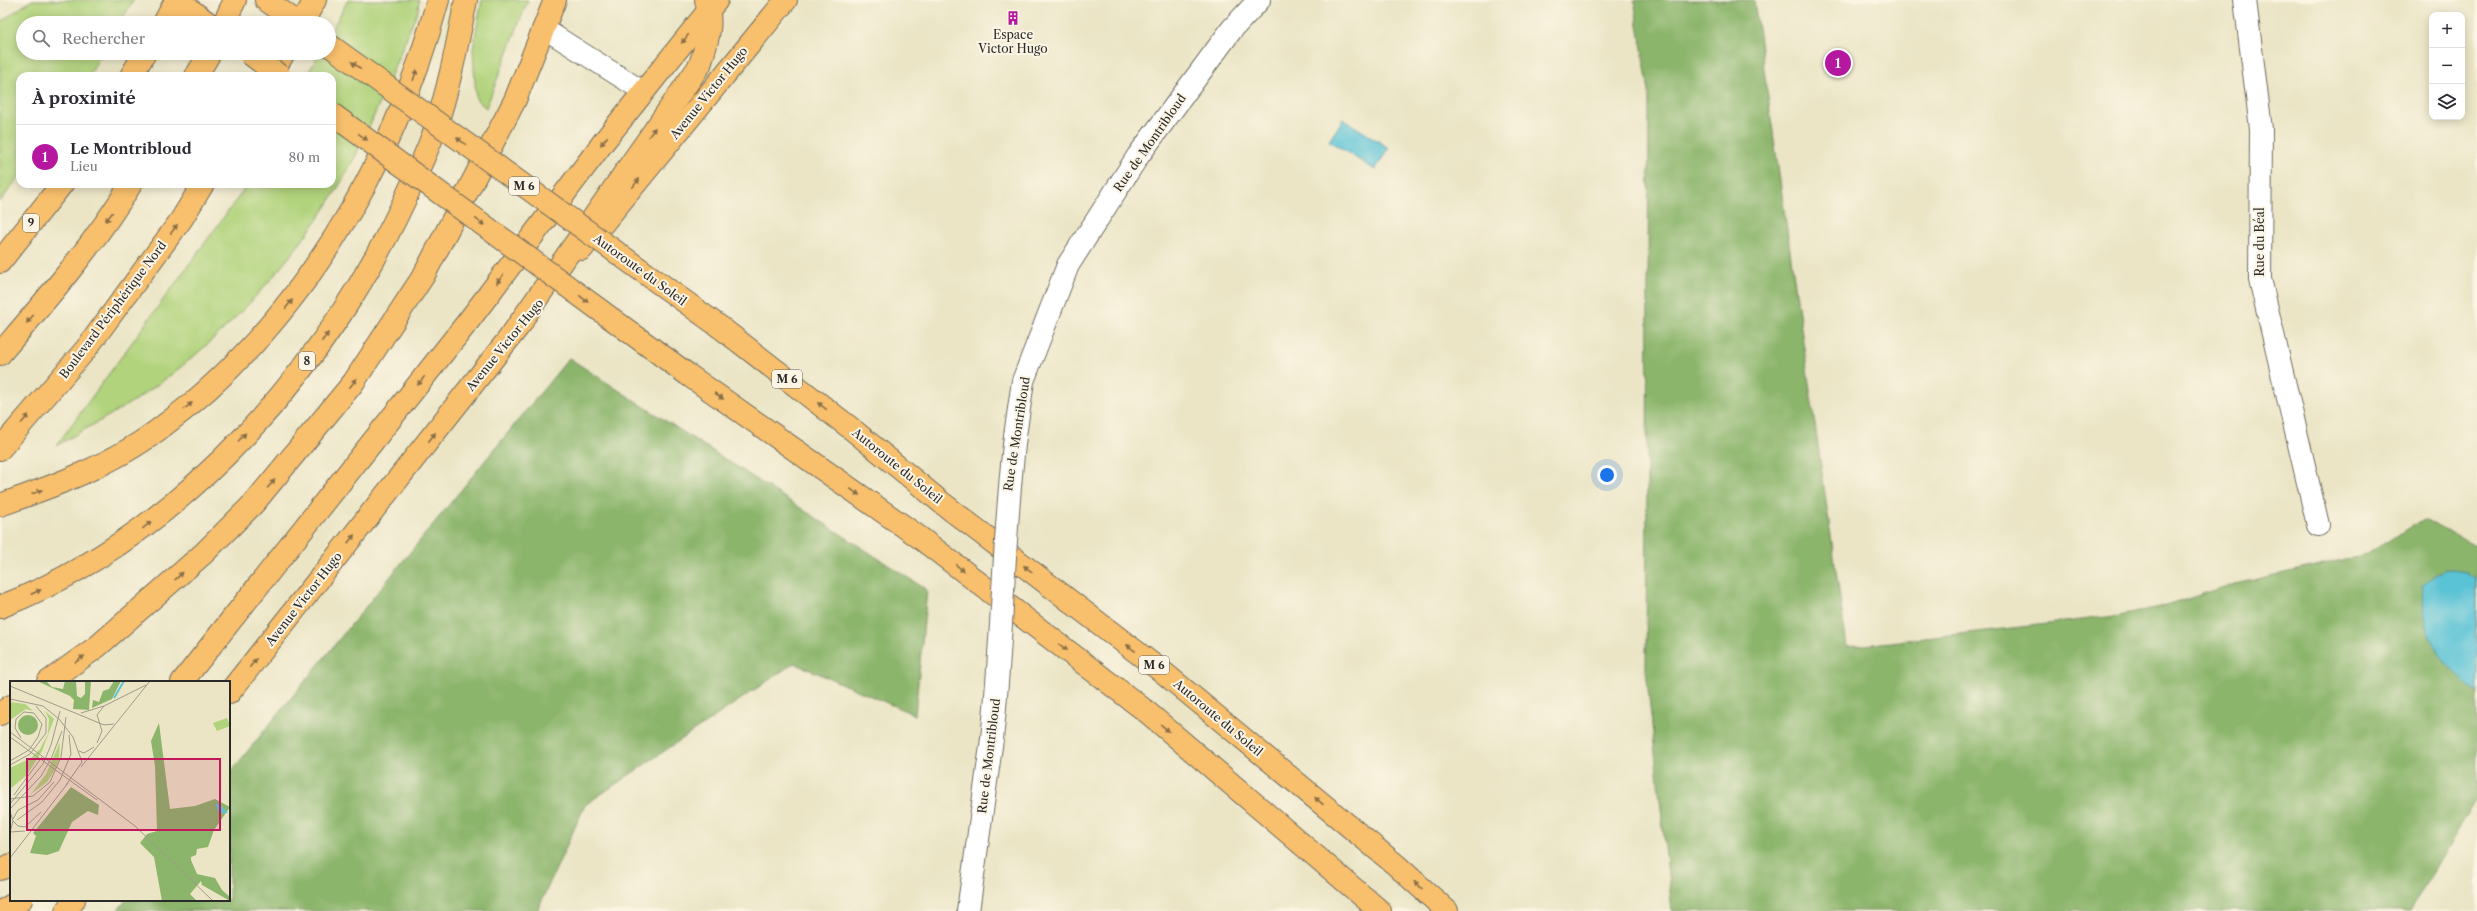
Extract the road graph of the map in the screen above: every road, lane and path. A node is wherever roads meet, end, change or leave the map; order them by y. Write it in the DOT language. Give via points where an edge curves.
graph roads {
  1 [pos="177,0"];
  2 [pos="235,0"];
  3 [pos="266,0"];
  4 [pos="315,0"];
  5 [pos="438,0"];
  6 [pos="466,0"];
  7 [pos="555,0"];
  8 [pos="786,0"];
  9 [pos="1259,0"];
  10 [pos="2246,0"];
  11 [pos="711,3"];
  12 [pos="168,16"];
  13 [pos="199,16"];
  14 [pos="227,16"];
  15 [pos="288,16"];
  16 [pos="306,16"];
  17 [pos="543,28"];
  18 [pos="336,50"];
  19 [pos="141,60"];
  20 [pos="206,60"];
  21 [pos="258,60"];
  22 [pos="280,60"];
  23 [pos="133,72"];
  24 [pos="198,72"];
  25 [pos="272,72"];
  26 [pos="275,72"];
  27 [pos="644,92"];
  28 [pos="336,117"];
  29 [pos="59,188"];
  30 [pos="128,188"];
  31 [pos="200,188"];
  32 [pos="0,262"];
  33 [pos="510,337"];
  34 [pos="0,354"];
  35 [pos="0,449"];
  36 [pos="0,505"];
  37 [pos="2318,525"];
  38 [pos="0,607"];
  39 [pos="49,681"];
  40 [pos="183,681"];
  41 [pos="230,692"];
  42 [pos="10,707"];
  43 [pos="0,714"];
  44 [pos="10,865"];
  45 [pos="0,869"];
  46 [pos="19,901"];
  47 [pos="73,901"];
  48 [pos="2,911"];
  49 [pos="66,911"];
  50 [pos="968,911"];
  51 [pos="1380,911"];
  52 [pos="1447,911"];
  1 -- 12 [label="main road"];
  1 -- 13 [label="main road"];
  2 -- 14 [label="main road"];
  3 -- 15 [label="main road"];
  4 -- 16 [label="main road"];
  36 -- 5 [label="main road, one-way" via="81,474 158,431 237,363 269,329 298,292 350,211 403,108"];
  38 -- 6 [label="main road, 8, one-way" via="53,584 94,561 144,527 232,447 284,391 334,325 394,224 434,133 454,63"];
  7 -- 17 [label="main road"];
  33 -- 8 [label="main road, Avenue Victor Hugo, one-way"];
  9 -- 50 [label="street, Rue de Montribloud, bridge" via="1232,29 1138,156 1068,265 1023,381 1008,496 998,685"];
  10 -- 37 [label="street, Rue du Béal" via="2261,129 2260,278"];
  11 -- 27 [label="main road, one-way"];
  33 -- 11 [label="main road, one-way" via="700,64 710,34"];
  17 -- 27 [label="lane"];
  39 -- 17 [label="main road, one-way" via="103,642 204,553 254,503 353,383 424,275 515,100"];
  52 -- 18 [label="main road, Autoroute du Soleil / M 6, one-way, bridge" via="1396,865 1164,673 942,503 853,430 720,328"];
  19 -- 23 [label="main road"];
  20 -- 24 [label="main road"];
  21 -- 26 [label="main road, bridge"];
  22 -- 25 [label="main road"];
  27 -- 40 [label="main road, one-way" via="470,319"];
  28 -- 51 [label="main road, one-way, bridge" via="687,374 919,537 1140,707"];
  29 -- 32 [label="main road, 9"];
  30 -- 34 [label="main road, one-way"];
  35 -- 31 [label="main road, Boulevard Périphérique Nord, one-way" via="86,350"];
  41 -- 33 [label="main road, Avenue Victor Hugo, one-way"];
  42 -- 43 [label="main road"];
  44 -- 45 [label="main road"];
  46 -- 48 [label="main road"];
  47 -- 49 [label="main road"];
}
